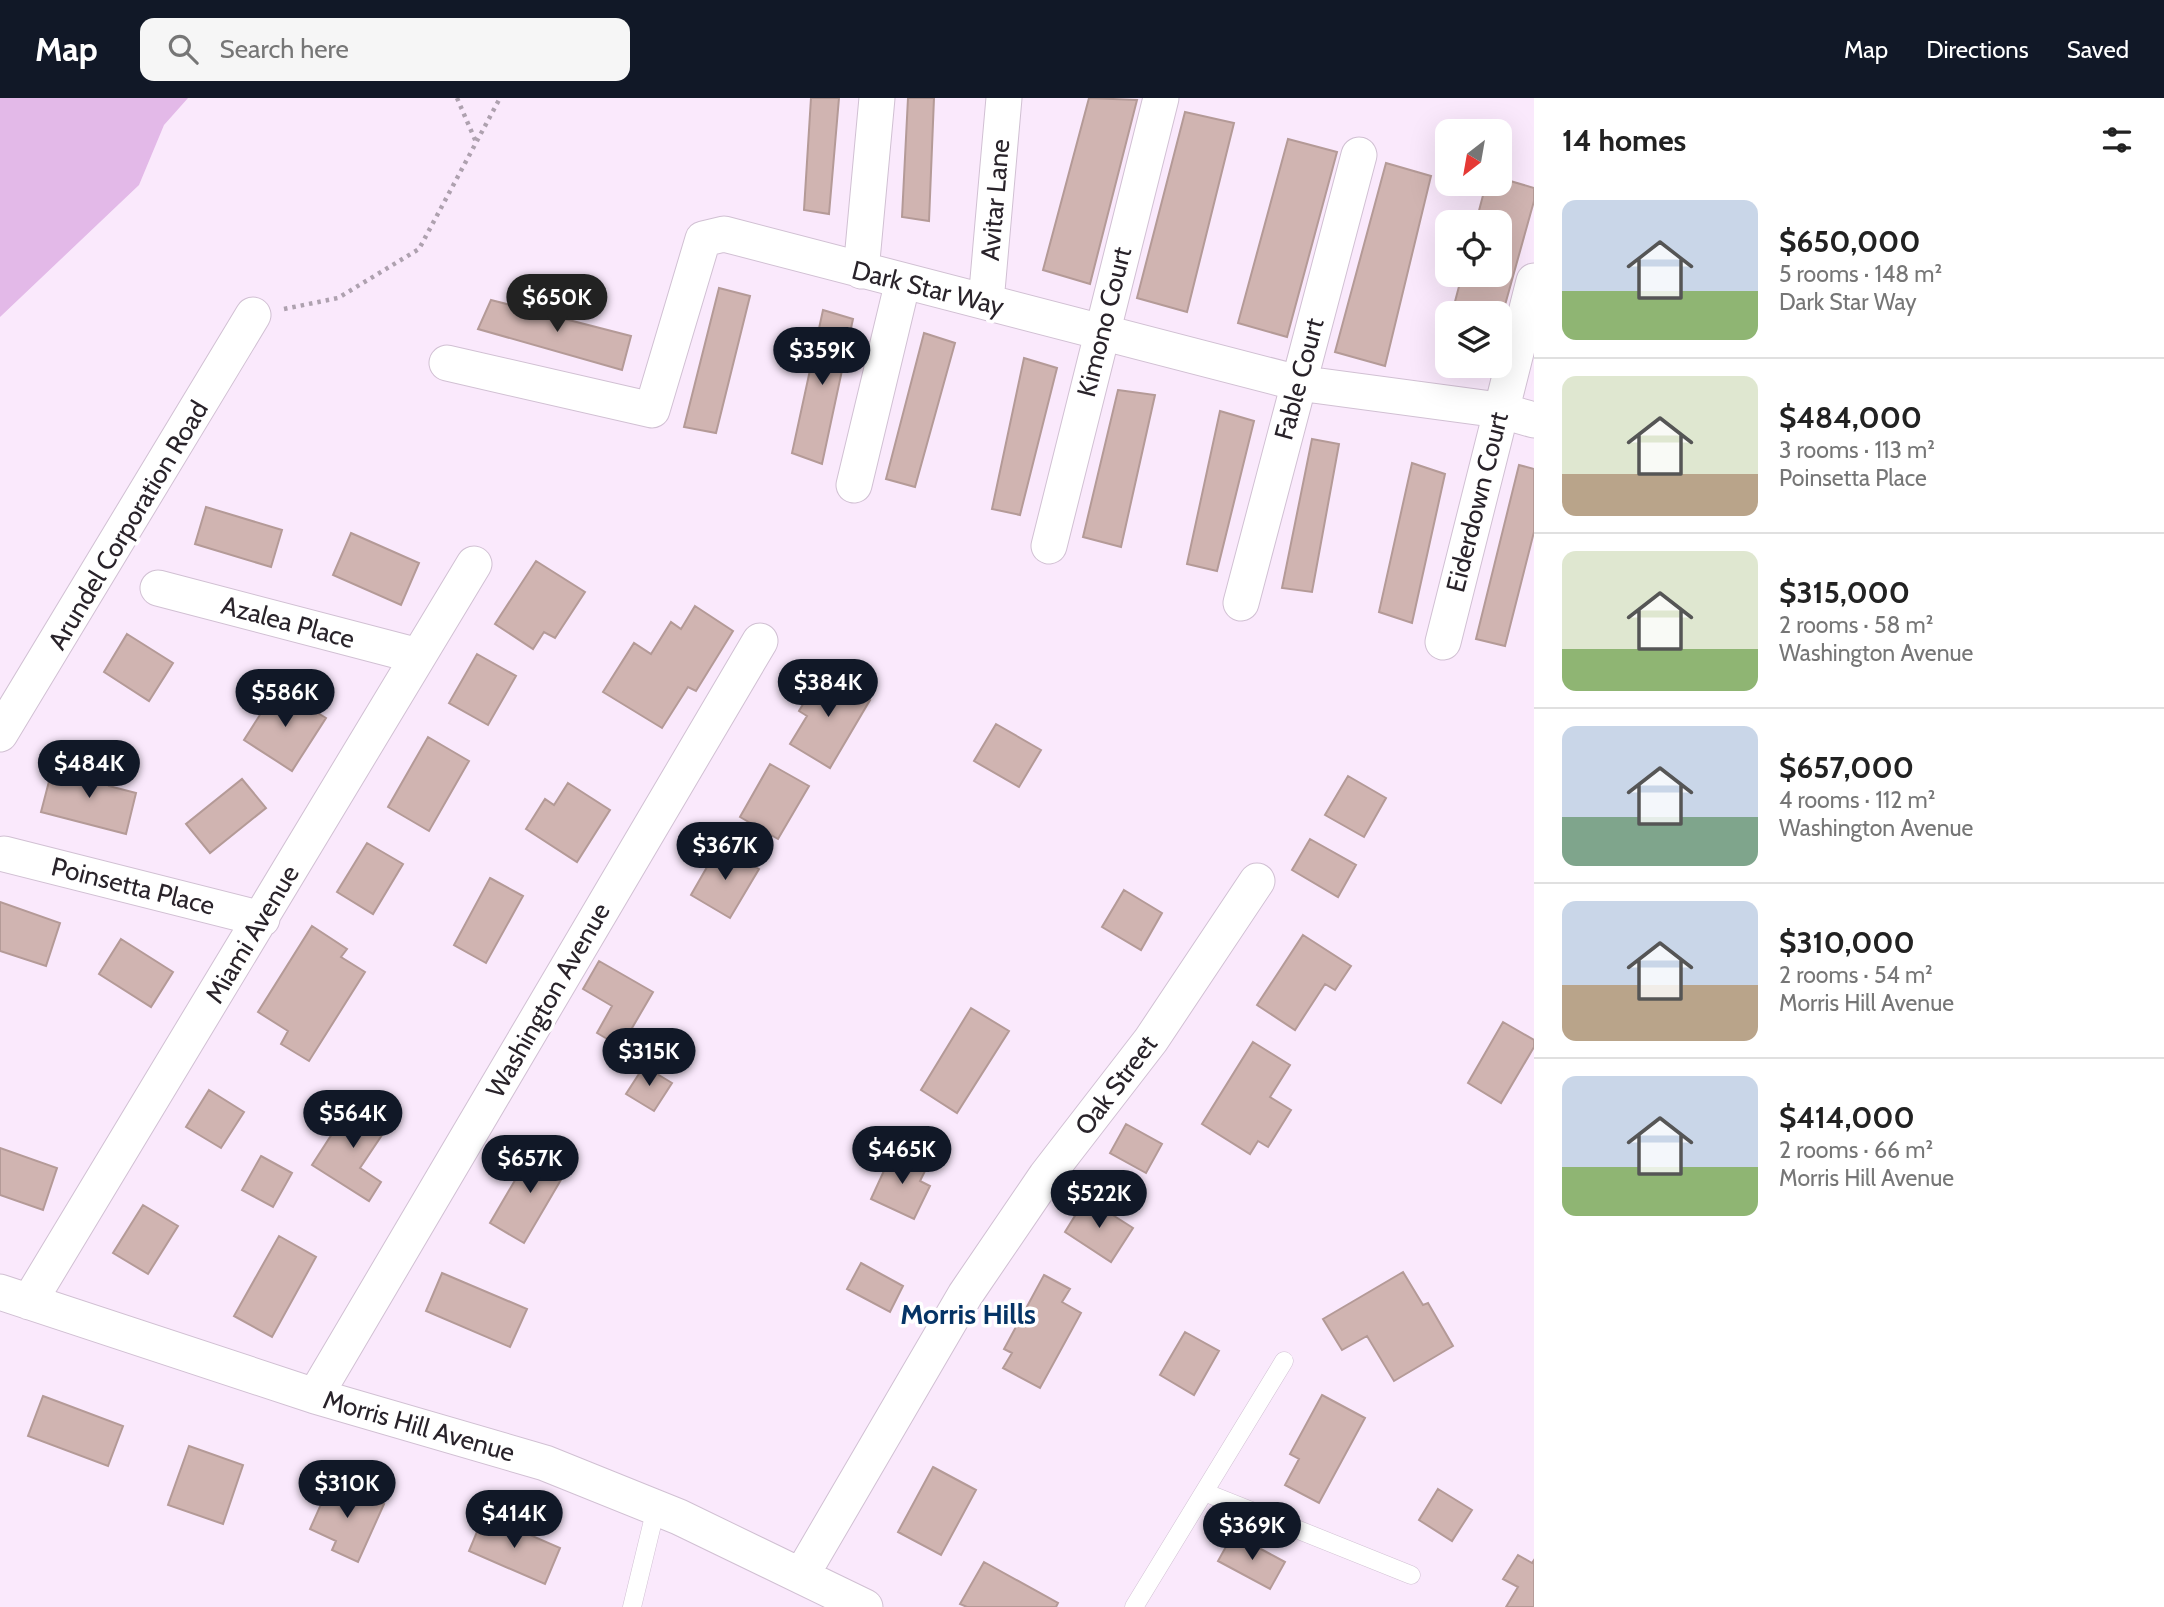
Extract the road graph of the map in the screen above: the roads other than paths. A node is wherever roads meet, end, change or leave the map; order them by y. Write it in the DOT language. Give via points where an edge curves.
graph roads {
  1 [pos="877,98"];
  2 [pos="1004,98"];
  3 [pos="1161,98"];
  4 [pos="1359,155"];
  5 [pos="861,271"];
  6 [pos="903,281"];
  7 [pos="1534,281"];
  8 [pos="986,302"];
  9 [pos="253,315"];
  10 [pos="1100,331"];
  11 [pos="447,363"];
  12 [pos="1298,383"];
  13 [pos="1499,410"];
  14 [pos="1534,420"];
  15 [pos="854,485"];
  16 [pos="1049,546"];
  17 [pos="474,564"];
  18 [pos="158,588"];
  19 [pos="1241,603"];
  20 [pos="760,641"];
  21 [pos="1443,642"];
  22 [pos="418,656"];
  23 [pos="0,734"];
  24 [pos="4,854"];
  25 [pos="1257,881"];
  26 [pos="262,919"];
  27 [pos="14,1297"];
  28 [pos="1284,1362"];
  29 [pos="315,1396"];
  30 [pos="1204,1492"];
  31 [pos="656,1508"];
  32 [pos="1411,1575"];
  33 [pos="802,1576"];
  34 [pos="632,1607"];
  35 [pos="865,1607"];
  36 [pos="1134,1607"];
  1 -- 5 [label="street"];
  2 -- 8 [label="street, Avitar Lane"];
  3 -- 10 [label="street, Kimono Court"];
  4 -- 12 [label="street, Fable Court"];
  5 -- 6 [label="street, Dark Star Way"];
  5 -- 11 [label="street, Dark Star Way" via="724,234 703,239 652,410"];
  6 -- 8 [label="street, Dark Star Way"];
  6 -- 15 [label="street"];
  7 -- 13 [label="street, Eiderdown Court"];
  8 -- 10 [label="street, Dark Star Way"];
  9 -- 23 [label="street, Arundel Corporation Road"];
  10 -- 12 [label="street, Dark Star Way"];
  10 -- 16 [label="street, Kimono Court"];
  12 -- 13 [label="street, Dark Star Way"];
  12 -- 19 [label="street, Fable Court"];
  13 -- 14 [label="street, Dark Star Way"];
  13 -- 21 [label="street, Eiderdown Court"];
  17 -- 22 [label="street, Miami Avenue"];
  18 -- 22 [label="street, Azalea Place"];
  20 -- 29 [label="street, Washington Avenue"];
  22 -- 26 [label="street, Miami Avenue"];
  24 -- 26 [label="street, Poinsetta Place"];
  25 -- 33 [label="street, Oak Street" via="1151,1041 1046,1176 965,1295"];
  26 -- 27 [label="street, Miami Avenue"];
  27 -- 29 [label="street, Morris Hill Avenue"];
  28 -- 30 [label="lane"];
  29 -- 31 [label="street, Morris Hill Avenue" via="545,1463"];
  30 -- 32 [label="lane"];
  30 -- 36 [label="lane"];
  31 -- 33 [label="street, Morris Hill Avenue"];
  31 -- 34 [label="lane"];
  33 -- 35 [label="street, Morris Hill Avenue"];
}
